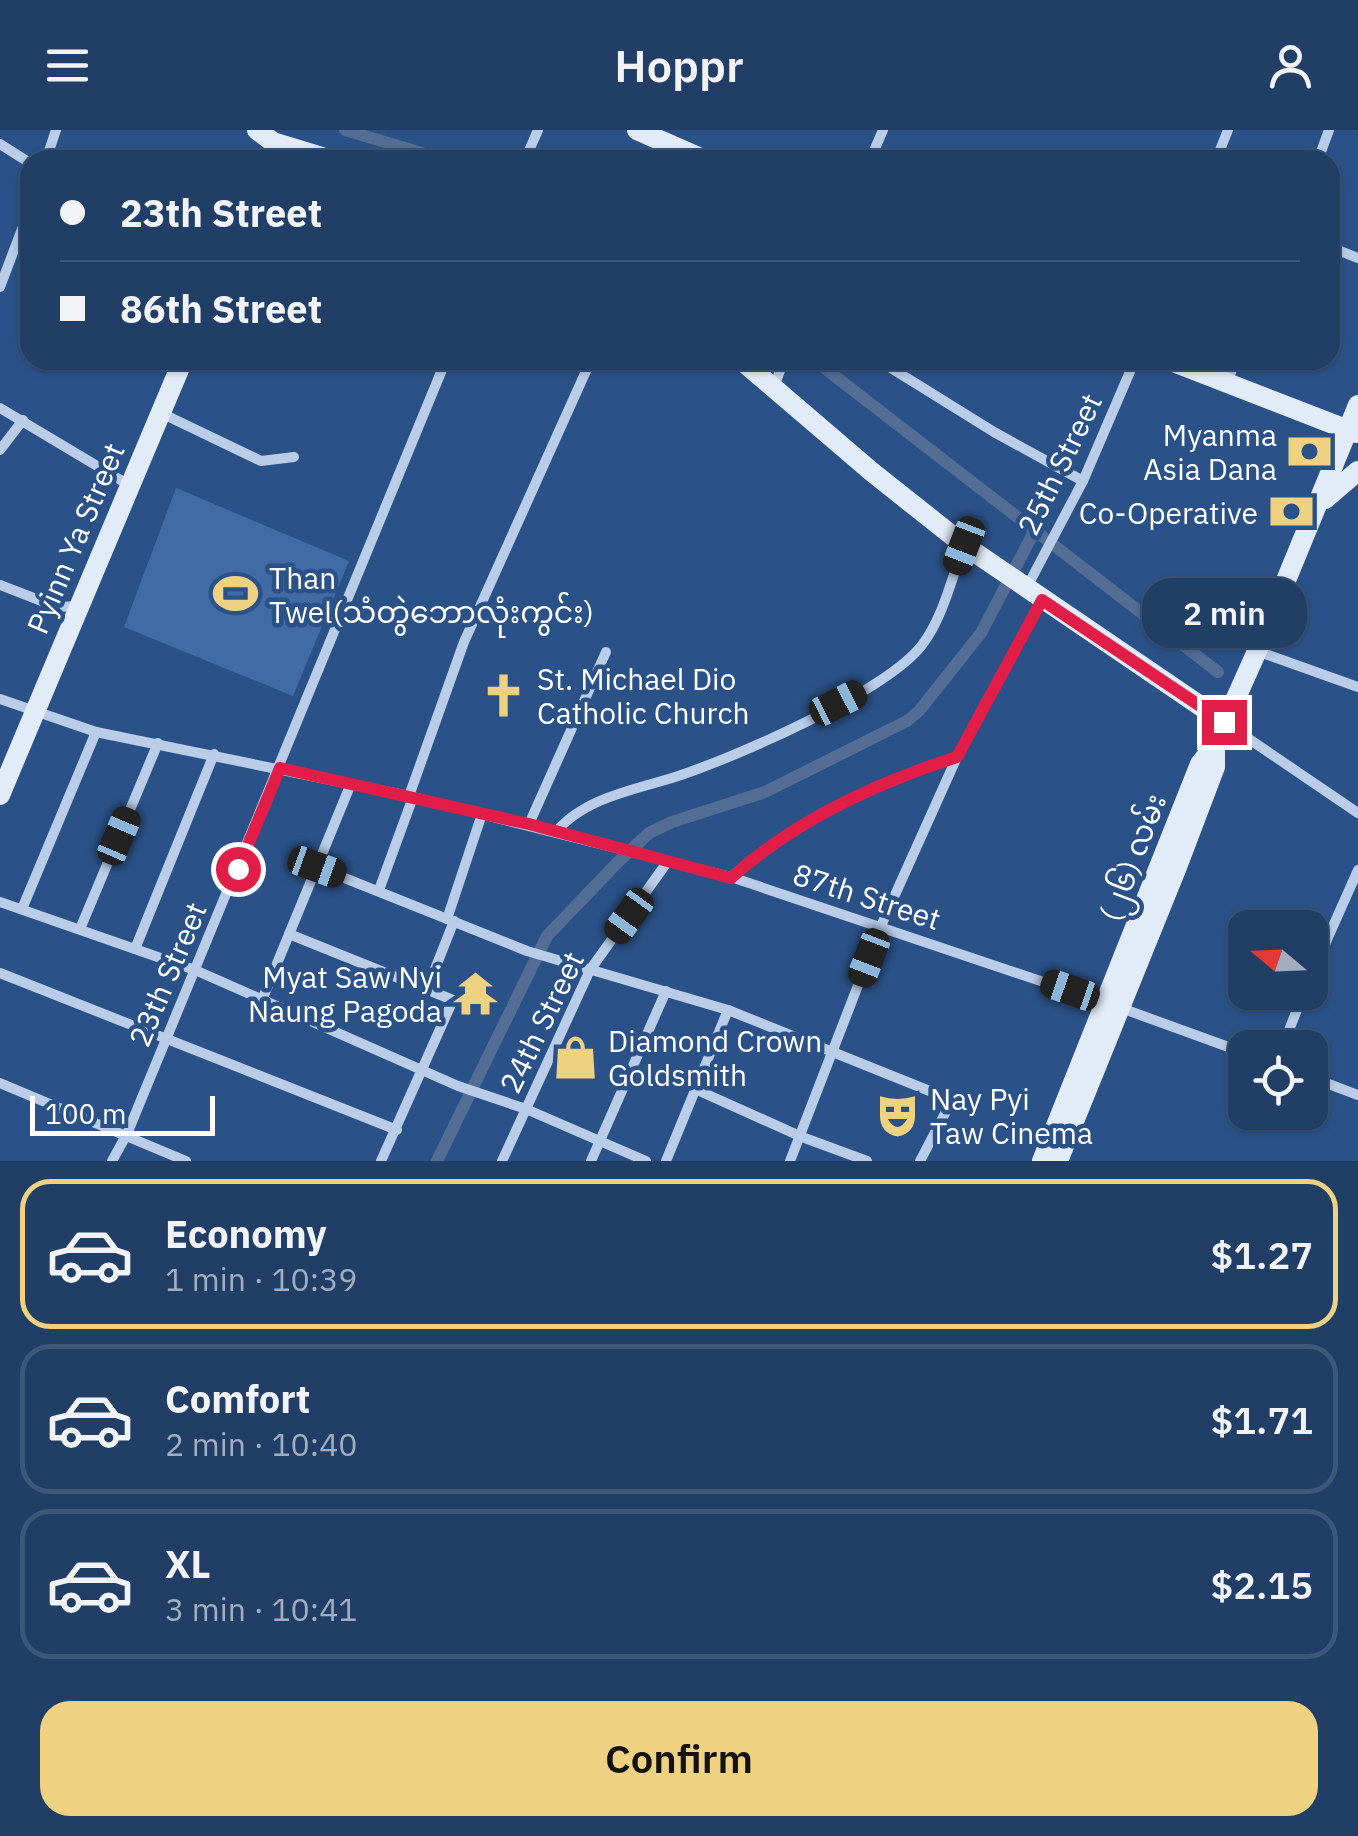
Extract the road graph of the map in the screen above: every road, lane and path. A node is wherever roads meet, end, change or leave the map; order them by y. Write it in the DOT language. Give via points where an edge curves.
graph roads {
  1 [pos="638,130"];
  2 [pos="268,140"];
  3 [pos="300,150"];
  4 [pos="672,150"];
  5 [pos="20,236"];
  6 [pos="0,287"];
  7 [pos="179,370"];
  8 [pos="442,370"];
  9 [pos="586,370"];
  10 [pos="753,370"];
  11 [pos="780,370"];
  12 [pos="894,370"];
  13 [pos="1130,370"];
  14 [pos="1194,370"];
  15 [pos="1232,370"];
  16 [pos="1227,383"];
  17 [pos="774,388"];
  18 [pos="1358,405"];
  19 [pos="0,408"];
  20 [pos="160,412"];
  21 [pos="24,420"];
  22 [pos="1352,432"];
  23 [pos="0,450"];
  24 [pos="294,456"];
  25 [pos="1358,470"];
  26 [pos="1083,481"];
  27 [pos="129,485"];
  28 [pos="1320,504"];
  29 [pos="964,546"];
  30 [pos="0,585"];
  31 [pos="1023,586"];
  32 [pos="80,606"];
  33 [pos="1257,651"];
  34 [pos="606,652"];
  35 [pos="1358,687"];
  36 [pos="0,699"];
  37 [pos="33,710"];
  38 [pos="1224,722"];
  39 [pos="96,732"];
  40 [pos="158,743"];
  41 [pos="214,754"];
  42 [pos="957,757"];
  43 [pos="280,768"];
  44 [pos="350,786"];
  45 [pos="0,793"];
  46 [pos="411,796"];
  47 [pos="1358,813"];
  48 [pos="482,814"];
  49 [pos="529,824"];
  50 [pos="556,832"];
  51 [pos="668,861"];
  52 [pos="317,867"];
  53 [pos="1358,870"];
  54 [pos="731,878"];
  55 [pos="379,890"];
  56 [pos="0,902"];
  57 [pos="22,909"];
  58 [pos="450,920"];
  59 [pos="881,926"];
  60 [pos="80,929"];
  61 [pos="289,934"];
  62 [pos="1328,938"];
  63 [pos="135,949"];
  64 [pos="195,970"];
  65 [pos="590,970"];
  66 [pos="0,973"];
  67 [pos="427,989"];
  68 [pos="666,991"];
  69 [pos="262,1000"];
  70 [pos="1114,1005"];
  71 [pos="728,1010"];
  72 [pos="167,1037"];
  73 [pos="1228,1047"];
  74 [pos="833,1052"];
  75 [pos="424,1069"];
  76 [pos="0,1082"];
  77 [pos="1328,1084"];
  78 [pos="695,1089"];
  79 [pos="1358,1095"];
  80 [pos="526,1109"];
  81 [pos="397,1130"];
  82 [pos="127,1134"];
  83 [pos="802,1137"];
  84 [pos="601,1141"];
  85 [pos="112,1161"];
  86 [pos="186,1161"];
  87 [pos="381,1161"];
  88 [pos="502,1161"];
  89 [pos="591,1161"];
  90 [pos="646,1161"];
  91 [pos="666,1161"];
  92 [pos="790,1161"];
  93 [pos="867,1161"];
  94 [pos="920,1161"];
  95 [pos="1042,1161"];
  96 [pos="1058,1161"];
  1 -- 4 [label="main road"];
  2 -- 3 [label="main road"];
  5 -- 6 [label="street"];
  7 -- 20 [label="main road, Pyinn Ya Street"];
  8 -- 43 [label="street, 23th Street"];
  9 -- 46 [label="street" via="464,642"];
  10 -- 17 [label="main road"];
  11 -- 17 [label="street"];
  12 -- 26 [label="street"];
  13 -- 26 [label="street, 25th Street"];
  14 -- 16 [label="main road"];
  15 -- 16 [label="street"];
  16 -- 22 [label="main road"];
  17 -- 29 [label="main road"];
  18 -- 22 [label="main road, (၂၆) လမ်း"];
  19 -- 21 [label="street"];
  20 -- 24 [label="street" via="260,461"];
  20 -- 27 [label="main road, Pyinn Ya Street"];
  21 -- 23 [label="street"];
  21 -- 27 [label="street"];
  22 -- 28 [label="main road, (၂၆) လမ်း"];
  25 -- 28 [label="main road"];
  26 -- 31 [label="street, 25th Street"];
  27 -- 32 [label="main road, Pyinn Ya Street"];
  28 -- 33 [label="main road, (၂၆) လမ်း"];
  29 -- 31 [label="main road"];
  29 -- 50 [label="street" via="925,641 874,685 768,739 591,805"];
  30 -- 32 [label="street" via="57,606"];
  31 -- 38 [label="main road"];
  31 -- 42 [label="street, 25th Street"];
  32 -- 37 [label="main road, Pyinn Ya Street"];
  33 -- 35 [label="street"];
  33 -- 38 [label="main road, (၂၆) လမ်း"];
  34 -- 49 [label="street"];
  36 -- 37 [label="street, 87th Street"];
  37 -- 39 [label="street, 87th Street"];
  37 -- 45 [label="main road, Pyinn Ya Street"];
  38 -- 47 [label="street"];
  38 -- 70 [label="main road, (၂၆) လမ်း" via="1215,767"];
  39 -- 40 [label="street, 87th Street"];
  39 -- 57 [label="street"];
  40 -- 41 [label="street, 87th Street"];
  40 -- 60 [label="street"];
  41 -- 43 [label="street, 87th Street"];
  41 -- 63 [label="street"];
  42 -- 54 [label="street" via="878,786 794,829"];
  42 -- 59 [label="street, 25th Street"];
  43 -- 44 [label="street, 87th Street"];
  43 -- 64 [label="street, 23th Street"];
  44 -- 46 [label="street, 87th Street"];
  44 -- 52 [label="street"];
  46 -- 48 [label="street, 87th Street"];
  46 -- 55 [label="street"];
  48 -- 49 [label="street, 87th Street"];
  48 -- 58 [label="street"];
  49 -- 50 [label="street, 87th Street"];
  50 -- 51 [label="street, 87th Street"];
  51 -- 54 [label="street, 87th Street"];
  51 -- 65 [label="street, 24th Street"];
  52 -- 55 [label="street"];
  52 -- 61 [label="street"];
  53 -- 62 [label="street"];
  54 -- 59 [label="street, 87th Street"];
  55 -- 58 [label="street"];
  56 -- 57 [label="street"];
  57 -- 60 [label="street"];
  58 -- 65 [label="street"];
  58 -- 67 [label="street"];
  59 -- 70 [label="street, 87th Street"];
  59 -- 74 [label="street, 25th Street"];
  60 -- 63 [label="street"];
  61 -- 67 [label="street"];
  61 -- 69 [label="street"];
  63 -- 64 [label="street"];
  64 -- 69 [label="street"];
  64 -- 72 [label="street, 23th Street"];
  65 -- 68 [label="street"];
  65 -- 80 [label="street, 24th Street"];
  66 -- 72 [label="street"];
  67 -- 75 [label="street" via="452,1003"];
  68 -- 71 [label="street"];
  68 -- 84 [label="street"];
  69 -- 75 [label="street"];
  70 -- 73 [label="street, 87th Street"];
  70 -- 95 [label="main road, (၂၆) လမ်း"];
  70 -- 96 [label="main road, (၂၆) လမ်း"];
  71 -- 74 [label="street"];
  71 -- 78 [label="street"];
  72 -- 81 [label="street"];
  72 -- 82 [label="street, 23th Street"];
  74 -- 83 [label="street, 25th Street"];
  74 -- 94 [label="street" via="952,1100"];
  75 -- 80 [label="street"];
  75 -- 81 [label="street"];
  76 -- 82 [label="street"];
  77 -- 79 [label="street"];
  78 -- 83 [label="street"];
  78 -- 91 [label="street"];
  80 -- 84 [label="street"];
  80 -- 88 [label="street, 24th Street"];
  81 -- 87 [label="street"];
  82 -- 85 [label="street, 23th Street"];
  82 -- 86 [label="street"];
  83 -- 92 [label="street, 25th Street"];
  83 -- 93 [label="street"];
  84 -- 89 [label="street"];
  84 -- 90 [label="street"];
}
